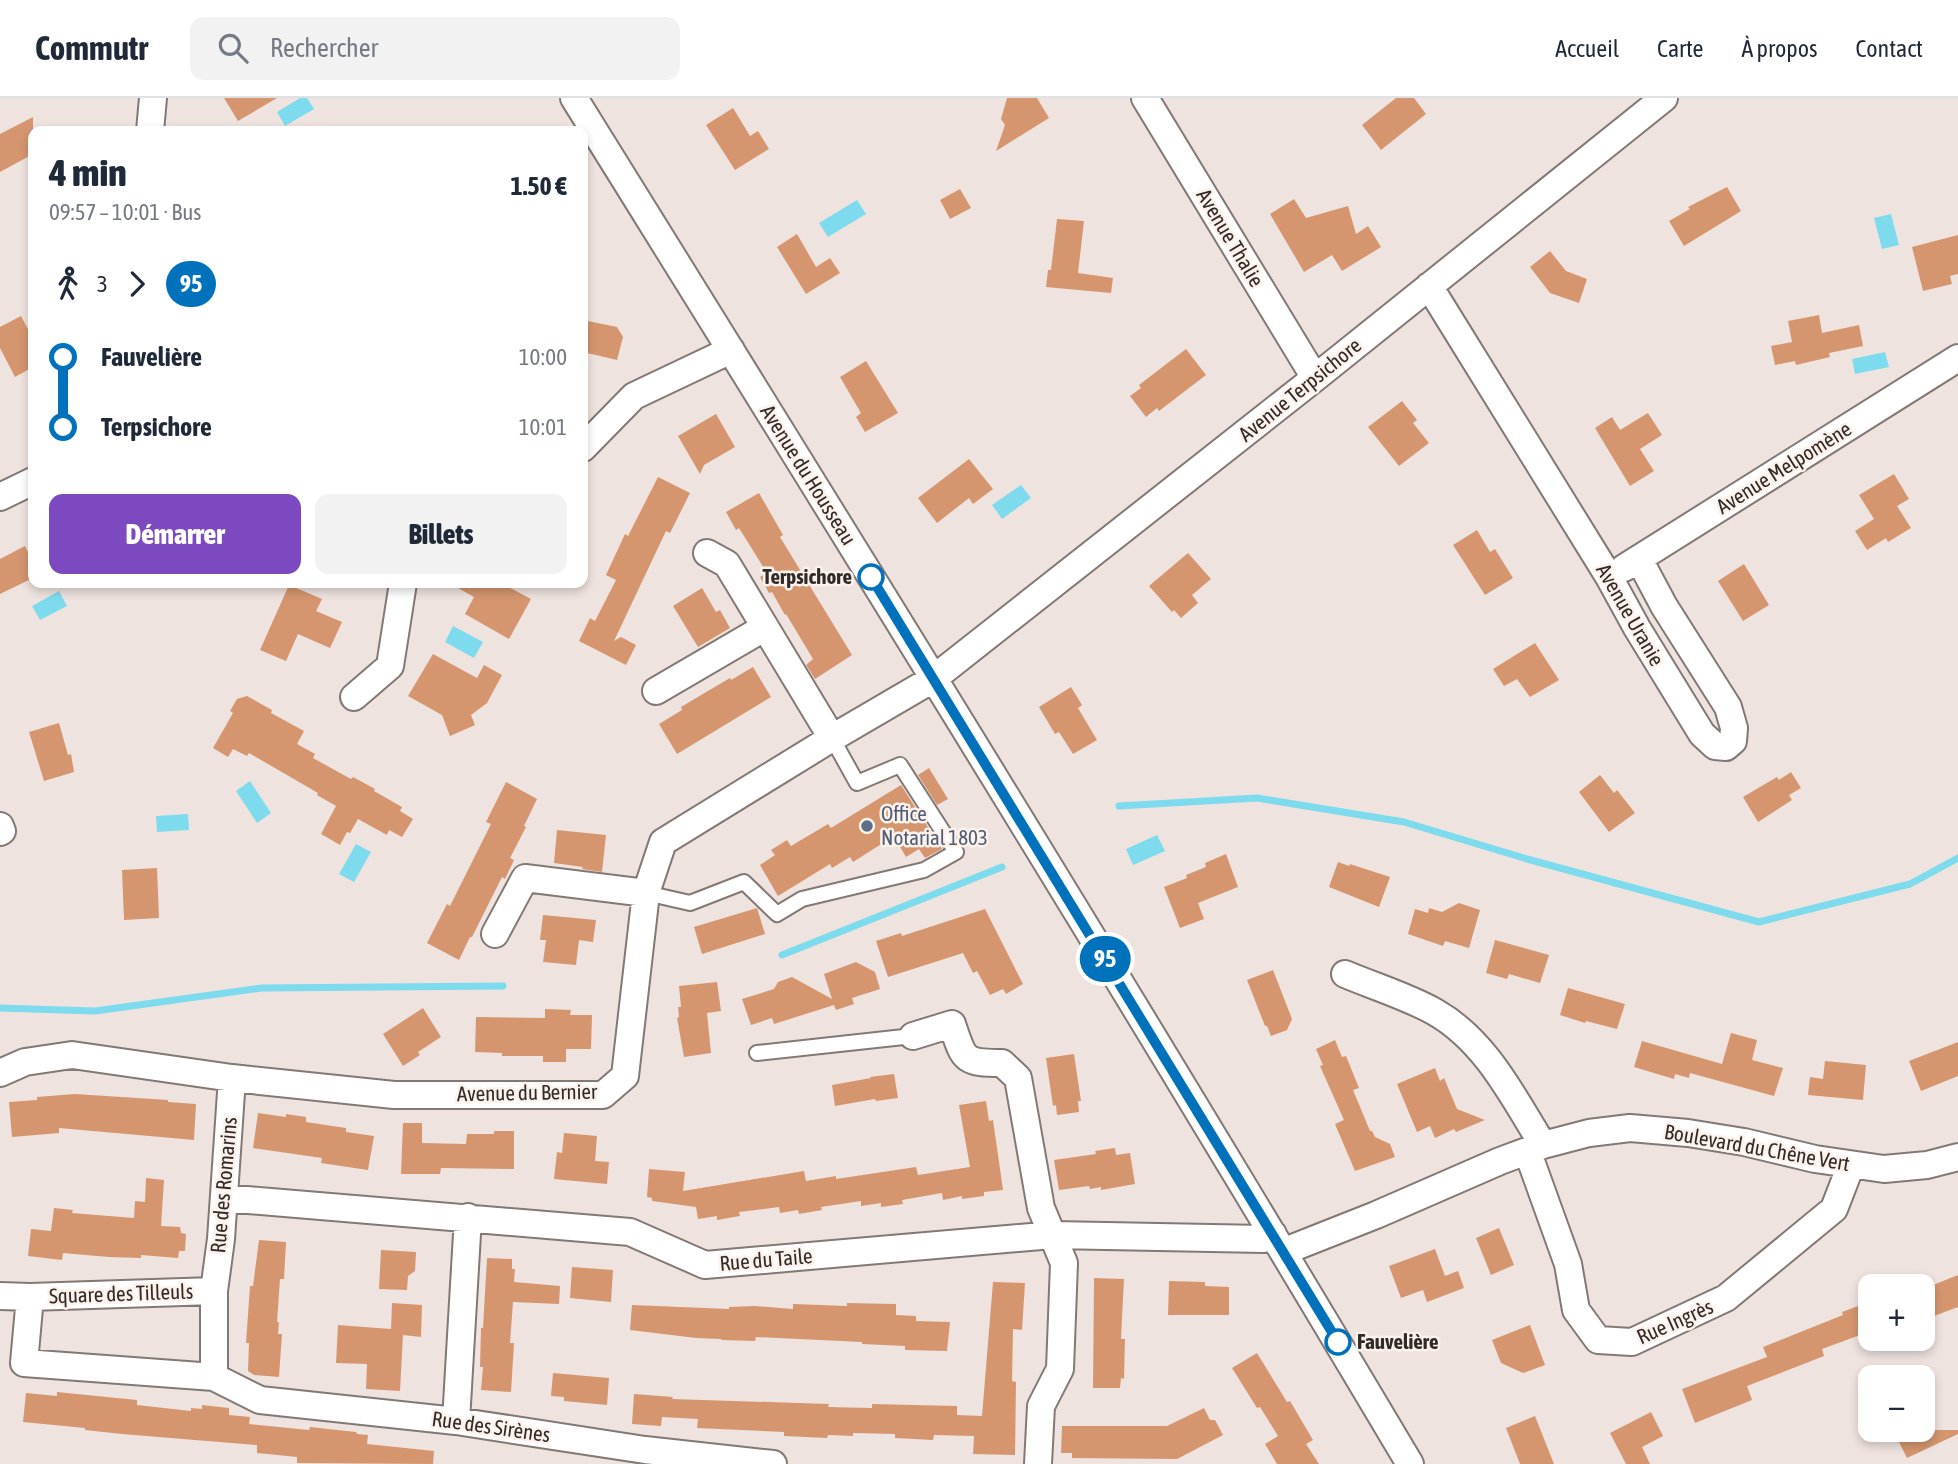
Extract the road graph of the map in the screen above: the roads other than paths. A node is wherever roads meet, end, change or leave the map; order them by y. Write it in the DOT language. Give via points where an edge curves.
graph roads {
  1 [pos="153,98"];
  2 [pos="574,98"];
  3 [pos="1145,98"];
  4 [pos="1664,98"];
  5 [pos="150,126"];
  6 [pos="1429,286"];
  7 [pos="731,350"];
  8 [pos="1958,358"];
  9 [pos="1315,378"];
  10 [pos="588,443"];
  11 [pos="28,483"];
  12 [pos="0,497"];
  13 [pos="707,553"];
  14 [pos="1639,559"];
  15 [pos="1609,577"];
  16 [pos="401,588"];
  17 [pos="764,628"];
  18 [pos="933,679"];
  19 [pos="656,691"];
  20 [pos="354,697"];
  21 [pos="832,738"];
  22 [pos="0,826"];
  23 [pos="0,832"];
  24 [pos="646,893"];
  25 [pos="495,934"];
  26 [pos="1345,974"];
  27 [pos="913,1036"];
  28 [pos="757,1053"];
  29 [pos="0,1073"];
  30 [pos="232,1078"];
  31 [pos="1534,1149"];
  32 [pos="1958,1157"];
  33 [pos="1852,1165"];
  34 [pos="224,1198"];
  35 [pos="468,1217"];
  36 [pos="1053,1235"];
  37 [pos="1279,1243"];
  38 [pos="214,1291"];
  39 [pos="0,1296"];
  40 [pos="30,1297"];
  41 [pos="214,1377"];
  42 [pos="456,1420"];
  43 [pos="773,1464"];
  44 [pos="1038,1464"];
  45 [pos="1410,1464"];
  1 -- 5 [label="street"];
  2 -- 7 [label="street, Avenue du Housseau"];
  3 -- 9 [label="street, Avenue Thalie"];
  4 -- 6 [label="street, Avenue Terpsichore"];
  6 -- 9 [label="street, Avenue Terpsichore"];
  6 -- 15 [label="street, Avenue Uranie"];
  7 -- 10 [label="street" via="634,396"];
  7 -- 18 [label="street, Avenue du Housseau"];
  8 -- 14 [label="street, Avenue Melpomène"];
  9 -- 18 [label="street, Avenue Terpsichore"];
  11 -- 12 [label="street"];
  13 -- 17 [label="street" via="727,564"];
  14 -- 15 [label="street, Avenue Melpomène"];
  14 -- 15 [label="street, Avenue Uranie" via="1728,707 1734,727 1733,741 1726,747 1715,746 1702,734"];
  16 -- 20 [label="street" via="390,666"];
  17 -- 19 [label="street"];
  17 -- 21 [label="street"];
  18 -- 21 [label="street, Avenue du Bernier"];
  18 -- 37 [label="street, Avenue du Housseau"];
  21 -- 24 [label="street, Avenue du Bernier" via="663,842"];
  21 -- 24 [label="lane" via="857,782 900,765 956,852 924,870 802,900 777,914 744,882 690,903"];
  22 -- 23 [label="street"];
  24 -- 25 [label="street" via="525,878"];
  24 -- 30 [label="street, Avenue du Bernier" via="625,1076 603,1095 394,1095"];
  26 -- 31 [label="street" via="1434,1011 1457,1026 1501,1077"];
  27 -- 28 [label="lane"];
  27 -- 36 [label="street" via="952,1024 962,1053 975,1063 1002,1063 1018,1078 1041,1208"];
  29 -- 30 [label="street, Avenue du Bernier" via="24,1062 72,1055"];
  30 -- 34 [label="street, Rue des Romarins"];
  31 -- 33 [label="street, Boulevard du Chêne Vert" via="1588,1133 1630,1128 1733,1140"];
  31 -- 33 [label="street, Rue Ingrès" via="1532,1164 1568,1264 1576,1310 1598,1340 1632,1342 1726,1298 1834,1209"];
  31 -- 37 [label="street, Boulevard du Chêne Vert" via="1294,1247"];
  32 -- 33 [label="street, Boulevard du Chêne Vert" via="1884,1169"];
  34 -- 35 [label="street, Rue du Taile"];
  34 -- 38 [label="street, Rue des Romarins"];
  35 -- 36 [label="street, Rue du Taile" via="630,1232 705,1265"];
  35 -- 42 [label="street"];
  36 -- 37 [label="street, Rue du Taile"];
  36 -- 44 [label="street" via="1064,1263 1060,1369 1041,1406"];
  37 -- 45 [label="street, Avenue du Housseau"];
  38 -- 40 [label="street, Square des Tilleuls"];
  38 -- 41 [label="street, Square des Tilleuls"];
  39 -- 40 [label="street"];
  40 -- 41 [label="street, Square des Tilleuls" via="24,1363"];
  41 -- 42 [label="street, Rue des Sirènes" via="260,1400"];
  42 -- 43 [label="street, Rue des Sirènes" via="645,1450"];
}
